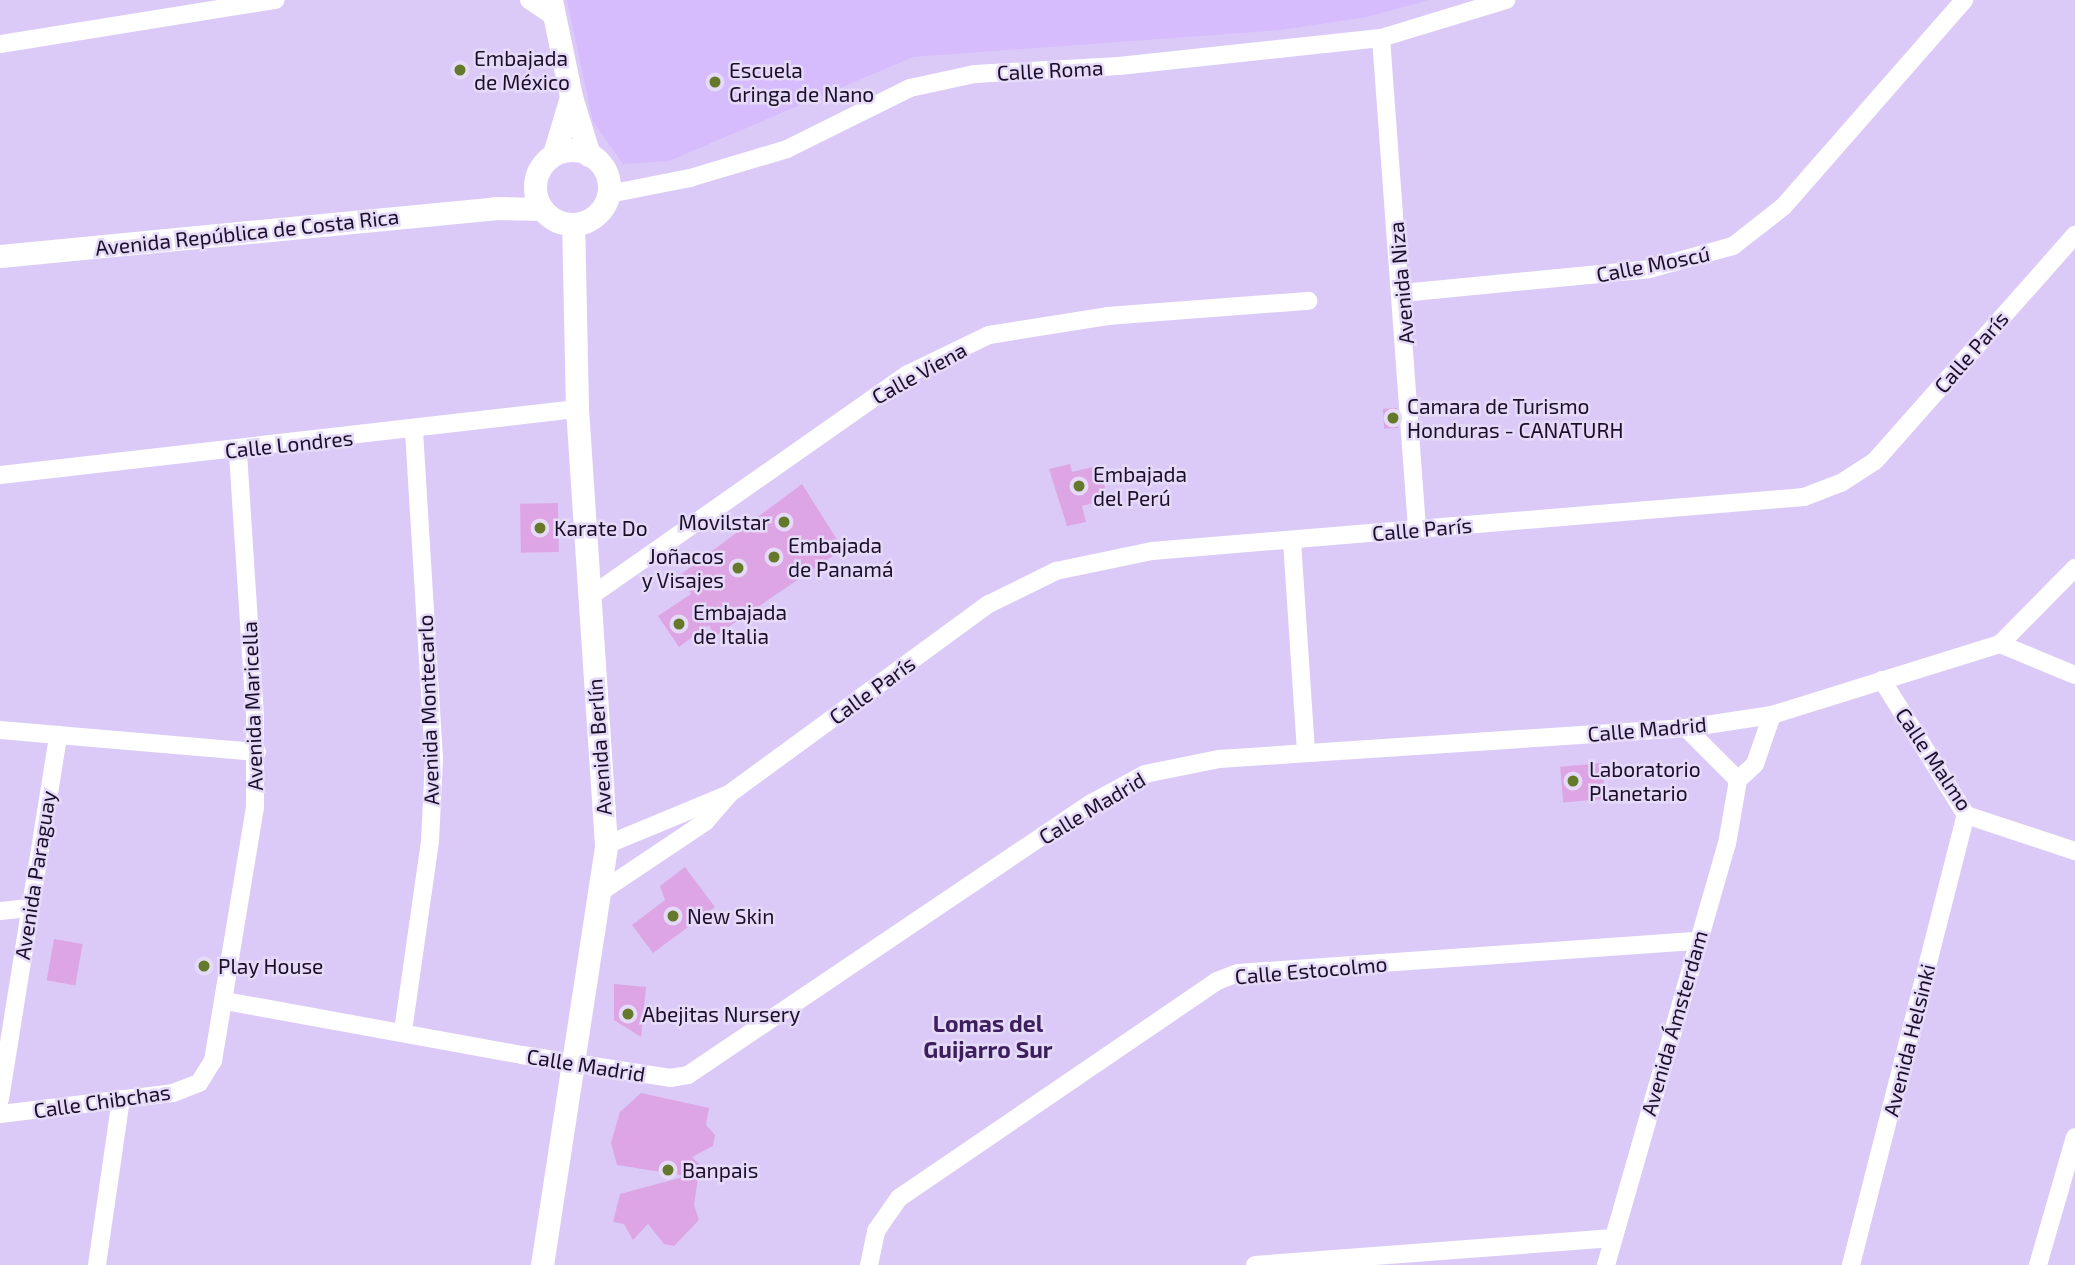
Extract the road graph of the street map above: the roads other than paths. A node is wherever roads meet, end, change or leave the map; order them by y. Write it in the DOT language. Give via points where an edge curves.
graph roads {
  1 [pos="276,0"];
  2 [pos="529,0"];
  3 [pos="1506,0"];
  4 [pos="1964,0"];
  5 [pos="553,9"];
  6 [pos="1381,37"];
  7 [pos="0,44"];
  8 [pos="570,97"];
  9 [pos="554,154"];
  10 [pos="589,155"];
  11 [pos="534,185"];
  12 [pos="609,194"];
  13 [pos="495,208"];
  14 [pos="542,209"];
  15 [pos="573,225"];
  16 [pos="2075,235"];
  17 [pos="0,256"];
  18 [pos="1402,292"];
  19 [pos="1308,301"];
  20 [pos="577,409"];
  21 [pos="414,430"];
  22 [pos="238,450"];
  23 [pos="0,475"];
  24 [pos="1417,529"];
  25 [pos="1292,541"];
  26 [pos="2075,568"];
  27 [pos="589,598"];
  28 [pos="2000,644"];
  29 [pos="2075,675"];
  30 [pos="1882,680"];
  31 [pos="1772,715"];
  32 [pos="1686,728"];
  33 [pos="0,730"];
  34 [pos="58,735"];
  35 [pos="257,752"];
  36 [pos="1306,753"];
  37 [pos="1738,780"];
  38 [pos="729,794"];
  39 [pos="1966,815"];
  40 [pos="606,845"];
  41 [pos="2075,851"];
  42 [pos="599,893"];
  43 [pos="29,908"];
  44 [pos="0,911"];
  45 [pos="1698,941"];
  46 [pos="225,1001"];
  47 [pos="403,1031"];
  48 [pos="574,1062"];
  49 [pos="0,1098"];
  50 [pos="121,1100"];
  51 [pos="0,1114"];
  52 [pos="2075,1137"];
  53 [pos="1613,1238"];
  54 [pos="97,1265"];
  55 [pos="542,1265"];
  56 [pos="869,1265"];
  57 [pos="1255,1265"];
  58 [pos="1606,1265"];
  59 [pos="1851,1265"];
  60 [pos="2038,1265"];
  1 -- 7 [label="street"];
  2 -- 5 [label="street"];
  3 -- 6 [label="street, Calle Roma"];
  4 -- 18 [label="street, Calle Moscú" via="1783,207 1733,246 1649,269"];
  5 -- 8 [label="street"];
  6 -- 12 [label="street, Calle Roma" via="1119,66 975,74 910,88 839,126 747,163"];
  6 -- 18 [label="street, Avenida Niza"];
  8 -- 9 [label="street"];
  8 -- 10 [label="street"];
  9 -- 10 [label="street"];
  9 -- 11 [label="street" via="537,173"];
  10 -- 12 [label="street" via="605,171"];
  11 -- 13 [label="street, Avenida República de Costa Rica"];
  11 -- 14 [label="street"];
  12 -- 15 [label="street" via="600,212"];
  13 -- 14 [label="street, Avenida República de Costa Rica"];
  13 -- 17 [label="street, Avenida República de Costa Rica"];
  14 -- 15 [label="street"];
  15 -- 20 [label="street, Avenida Berlín"];
  16 -- 24 [label="street, Calle París" via="1875,461 1841,483 1804,497"];
  18 -- 24 [label="street, Avenida Niza"];
  19 -- 27 [label="street, Calle Viena" via="1107,316 989,335 908,374"];
  20 -- 21 [label="street, Calle Londres"];
  20 -- 27 [label="street, Avenida Berlín"];
  21 -- 22 [label="street, Calle Londres"];
  21 -- 47 [label="street, Avenida Montecarlo" via="434,758 430,841"];
  22 -- 23 [label="street, Calle Londres"];
  22 -- 35 [label="street, Avenida Maricella"];
  24 -- 25 [label="street, Calle París"];
  25 -- 36 [label="street"];
  25 -- 38 [label="street, Calle París" via="1152,551 1056,571 989,604"];
  26 -- 28 [label="street, Calle Madrid"];
  27 -- 40 [label="street, Avenida Berlín"];
  28 -- 29 [label="street"];
  28 -- 30 [label="street, Calle Madrid"];
  30 -- 31 [label="street, Calle Madrid"];
  30 -- 39 [label="street, Calle Malmo"];
  31 -- 32 [label="street, Calle Madrid"];
  31 -- 37 [label="street, Avenida Ámsterdam" via="1755,764"];
  32 -- 36 [label="street, Calle Madrid"];
  32 -- 37 [label="street"];
  33 -- 34 [label="street"];
  34 -- 35 [label="street"];
  34 -- 43 [label="street, Avenida Paraguay"];
  35 -- 46 [label="street, Avenida Maricella" via="255,807"];
  36 -- 48 [label="street, Calle Madrid" via="1219,759 1145,774 1092,803 688,1075 670,1078"];
  37 -- 45 [label="street, Avenida Ámsterdam" via="1727,844"];
  38 -- 40 [label="street, Calle París"];
  38 -- 42 [label="street, Calle París" via="705,822"];
  39 -- 41 [label="street, Calle Malmo"];
  39 -- 59 [label="street, Avenida Helsinki"];
  40 -- 42 [label="street, Avenida Berlín"];
  42 -- 48 [label="street, Avenida Berlín"];
  43 -- 44 [label="street"];
  43 -- 49 [label="street, Avenida Paraguay"];
  45 -- 53 [label="street, Avenida Ámsterdam"];
  45 -- 56 [label="street, Calle Estocolmo" via="1238,973 1217,981 899,1198 876,1231"];
  46 -- 47 [label="street, Calle Madrid"];
  46 -- 50 [label="street, Calle Chibchas" via="213,1061 199,1083"];
  47 -- 48 [label="street, Calle Madrid"];
  48 -- 55 [label="street, Avenida Berlín"];
  50 -- 51 [label="street, Calle Chibchas"];
  50 -- 54 [label="street"];
  52 -- 60 [label="street"];
  53 -- 57 [label="street"];
  53 -- 58 [label="street, Avenida Ámsterdam"];
}
